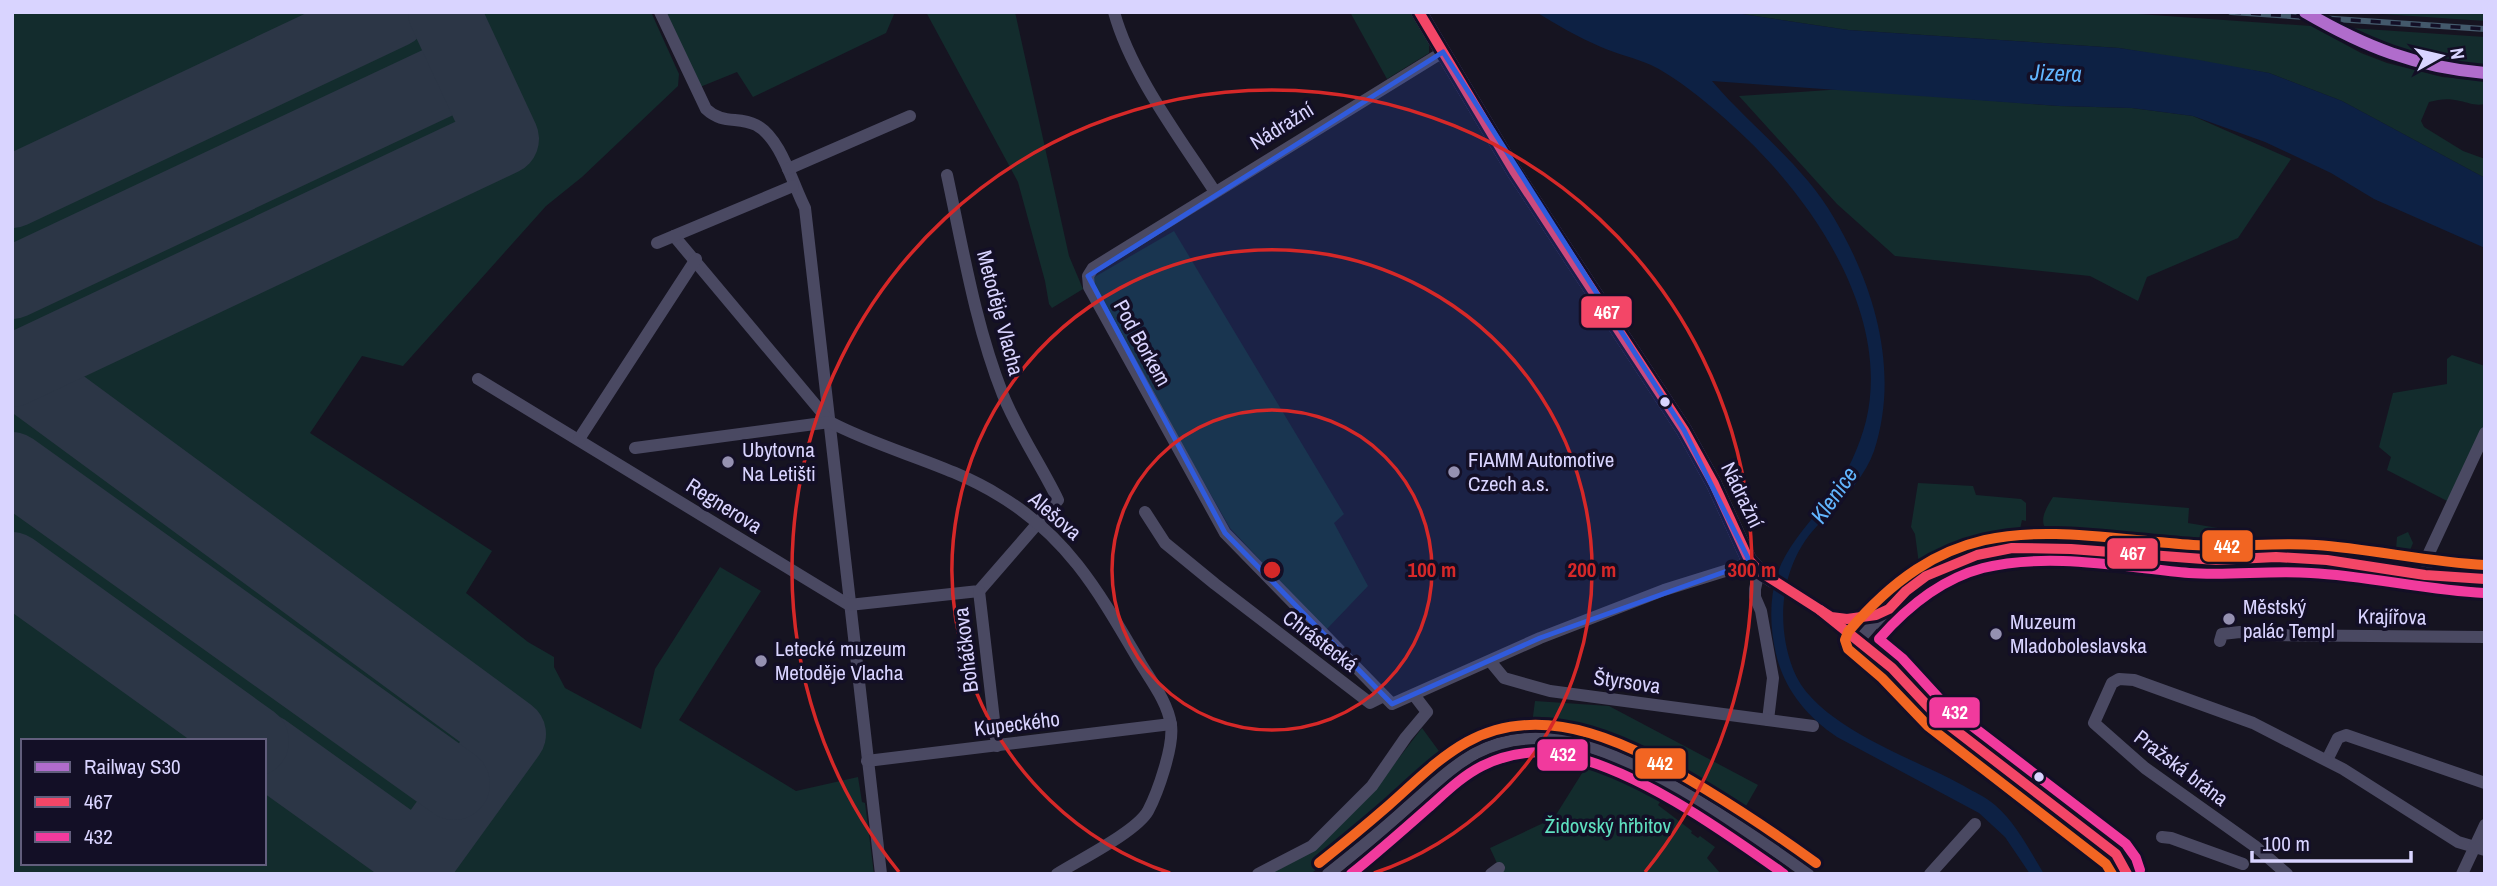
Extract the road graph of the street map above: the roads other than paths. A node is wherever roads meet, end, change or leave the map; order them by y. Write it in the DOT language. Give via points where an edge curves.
graph roads {
  1 [pos="660,12"];
  2 [pos="1114,12"];
  3 [pos="1419,12"];
  4 [pos="1443,52"];
  5 [pos="910,116"];
  6 [pos="788,169"];
  7 [pos="947,175"];
  8 [pos="793,186"];
  9 [pos="1214,192"];
  10 [pos="674,236"];
  11 [pos="657,243"];
  12 [pos="695,259"];
  13 [pos="478,379"];
  14 [pos="830,422"];
  15 [pos="2485,433"];
  16 [pos="579,439"];
  17 [pos="635,448"];
  18 [pos="1144,512"];
  19 [pos="1036,523"];
  20 [pos="1760,570"];
  21 [pos="2425,575"];
  22 [pos="2485,579"];
  23 [pos="979,590"];
  24 [pos="849,605"];
  25 [pos="1889,609"];
  26 [pos="1831,617"];
  27 [pos="2485,637"];
  28 [pos="1860,640"];
  29 [pos="2220,641"];
  30 [pos="1490,661"];
  31 [pos="1892,668"];
  32 [pos="1414,695"];
  33 [pos="1388,700"];
  34 [pos="1768,720"];
  35 [pos="1171,724"];
  36 [pos="1813,726"];
  37 [pos="997,746"];
  38 [pos="2327,760"];
  39 [pos="867,761"];
  40 [pos="2485,783"];
  41 [pos="1975,824"];
  42 [pos="2485,825"];
  43 [pos="2162,837"];
  44 [pos="2480,849"];
  45 [pos="2116,854"];
  46 [pos="2243,864"];
  47 [pos="881,874"];
  48 [pos="1057,874"];
  49 [pos="1258,874"];
  50 [pos="1328,874"];
  51 [pos="1808,874"];
  52 [pos="1930,874"];
  53 [pos="2127,874"];
  54 [pos="2139,874"];
  55 [pos="2287,874"];
  56 [pos="2462,874"];
  1 -- 6 [label="street" via="706,108 716,118 754,124 768,133"];
  2 -- 9 [label="street" via="1137,69"];
  3 -- 4 [label="street, Nádražní"];
  4 -- 9 [label="street, Nádražní"];
  4 -- 20 [label="street, Nádražní" via="1514,171 1684,430"];
  5 -- 6 [label="street"];
  6 -- 8 [label="street"];
  7 -- 19 [label="street, Metoděje Vlacha" via="987,350 1014,421 1058,500"];
  8 -- 10 [label="street"];
  8 -- 14 [label="street" via="805,208"];
  9 -- 33 [label="street, Pod Borkem" via="1093,268 1089,286 1224,533"];
  10 -- 11 [label="street"];
  10 -- 12 [label="street"];
  12 -- 14 [label="street"];
  12 -- 16 [label="street"];
  13 -- 16 [label="street, Regnerova"];
  14 -- 17 [label="street"];
  14 -- 19 [label="street, Alešova" via="859,438 947,468 1001,496"];
  14 -- 24 [label="street"];
  15 -- 21 [label="street" via="2429,553"];
  16 -- 24 [label="street, Regnerova"];
  18 -- 33 [label="street, Chrástecká" via="1165,543 1308,656 1370,703"];
  19 -- 23 [label="street, Boháčkova"];
  19 -- 35 [label="street, Alešova" via="1069,552 1098,590 1162,699"];
  20 -- 26 [label="street"];
  20 -- 30 [label="street" via="1741,566 1664,590"];
  20 -- 34 [label="street" via="1755,597 1773,678"];
  21 -- 22 [label="street"];
  21 -- 25 [label="street" via="2327,559 2216,560 2012,548 1977,555 1926,576"];
  23 -- 24 [label="street, Boháčkova"];
  23 -- 37 [label="street, Boháčkova"];
  24 -- 39 [label="street"];
  25 -- 26 [label="street" via="1862,618"];
  25 -- 28 [label="street"];
  25 -- 31 [label="street" via="1881,639"];
  26 -- 28 [label="street"];
  27 -- 29 [label="street, Krajířova" via="2240,632 2222,634"];
  28 -- 31 [label="street"];
  30 -- 32 [label="street"];
  30 -- 34 [label="street, Štyrsova" via="1504,678 1550,691"];
  31 -- 45 [label="street" via="1937,716"];
  32 -- 33 [label="street"];
  32 -- 49 [label="street" via="1427,712 1372,786 1312,846"];
  34 -- 36 [label="street, Štyrsova"];
  35 -- 37 [label="street, Kupeckého"];
  35 -- 48 [label="street, Alešova" via="1171,748 1148,812 1135,826"];
  37 -- 39 [label="street, Kupeckého"];
  38 -- 40 [label="street" via="2338,738 2346,735"];
  38 -- 44 [label="street" via="2458,842"];
  38 -- 55 [label="street, Pražská brána" via="2253,723 2134,680 2112,683 2094,723 2145,768 2256,846"];
  39 -- 47 [label="street"];
  41 -- 52 [label="street"];
  42 -- 44 [label="street"];
  43 -- 46 [label="street"];
  44 -- 56 [label="street"];
  45 -- 53 [label="street"];
  45 -- 54 [label="street"];
  50 -- 51 [label="street" via="1455,766 1498,744 1523,739 1572,742 1636,765 1750,832"];
}
